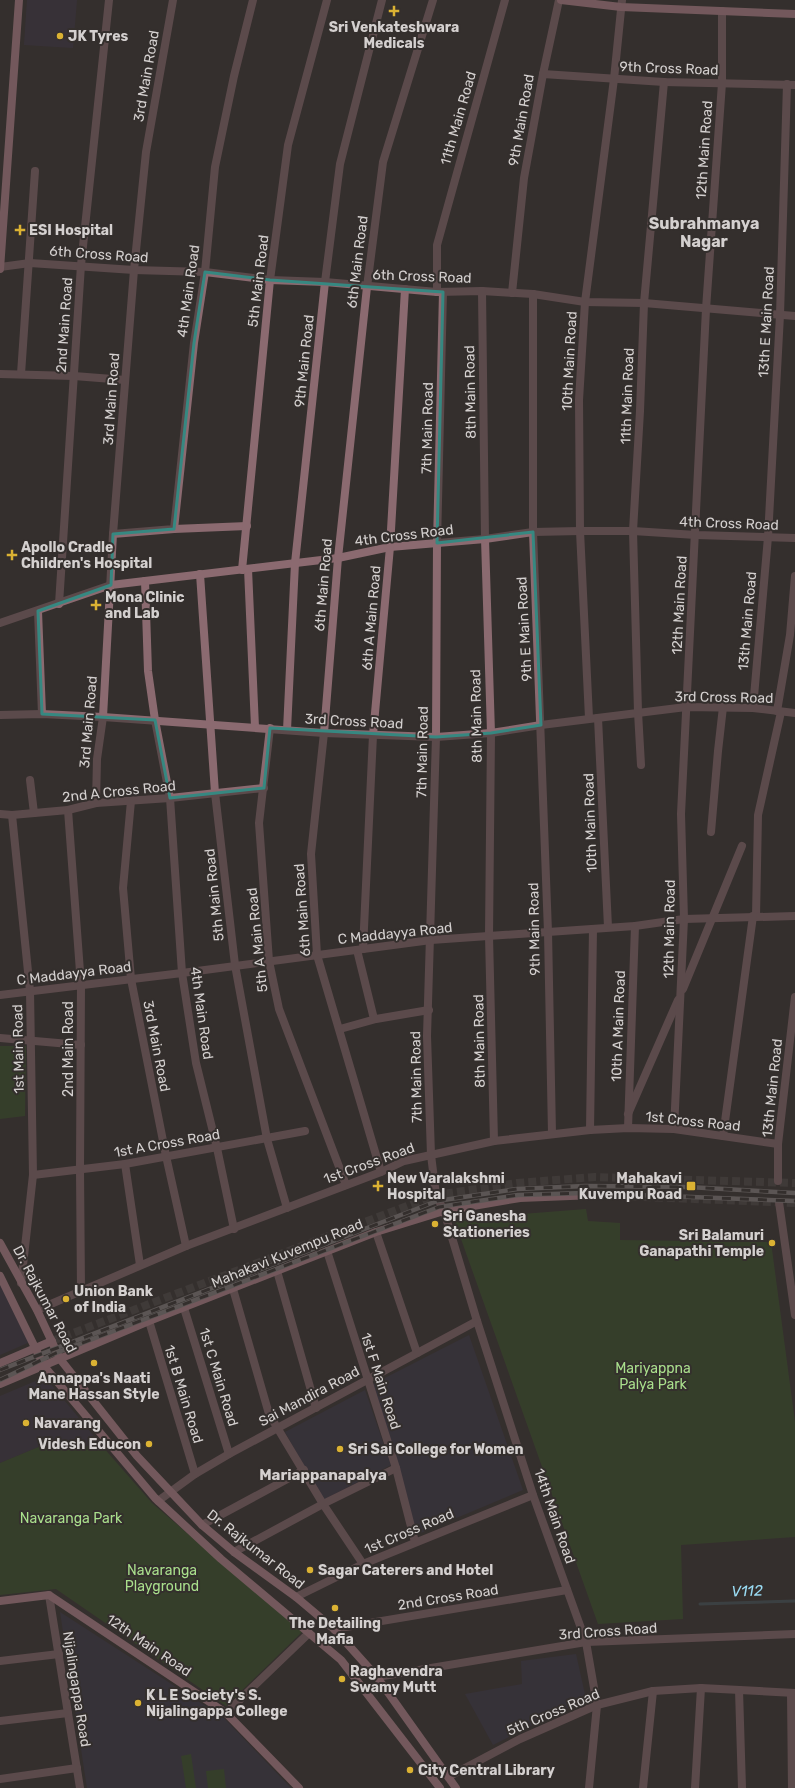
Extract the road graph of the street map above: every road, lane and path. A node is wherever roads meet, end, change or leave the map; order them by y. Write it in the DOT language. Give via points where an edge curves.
graph roads {
  1 [pos="19,0"];
  2 [pos="109,0"];
  3 [pos="173,0"];
  4 [pos="253,0"];
  5 [pos="327,0"];
  6 [pos="382,0"];
  7 [pos="433,0"];
  8 [pos="505,0"];
  9 [pos="560,0"];
  10 [pos="621,3"];
  11 [pos="722,11"];
  12 [pos="795,14"];
  13 [pos="543,74"];
  14 [pos="614,78"];
  15 [pos="664,82"];
  16 [pos="722,83"];
  17 [pos="791,84"];
  18 [pos="35,171"];
  19 [pos="30,263"];
  20 [pos="81,265"];
  21 [pos="0,268"];
  22 [pos="134,270"];
  23 [pos="205,272"];
  24 [pos="270,280"];
  25 [pos="325,282"];
  26 [pos="367,287"];
  27 [pos="405,289"];
  28 [pos="482,291"];
  29 [pos="440,292"];
  30 [pos="512,293"];
  31 [pos="533,294"];
  32 [pos="585,302"];
  33 [pos="644,303"];
  34 [pos="706,309"];
  35 [pos="780,315"];
  36 [pos="795,316"];
  37 [pos="0,374"];
  38 [pos="21,374"];
  39 [pos="74,376"];
  40 [pos="125,380"];
  41 [pos="247,526"];
  42 [pos="174,529"];
  43 [pos="580,531"];
  44 [pos="633,531"];
  45 [pos="533,532"];
  46 [pos="113,534"];
  47 [pos="696,535"];
  48 [pos="768,537"];
  49 [pos="795,538"];
  50 [pos="485,539"];
  51 [pos="437,543"];
  52 [pos="390,547"];
  53 [pos="338,558"];
  54 [pos="295,563"];
  55 [pos="245,570"];
  56 [pos="200,574"];
  57 [pos="795,576"];
  58 [pos="145,581"];
  59 [pos="111,585"];
  60 [pos="59,604"];
  61 [pos="38,611"];
  62 [pos="0,623"];
  63 [pos="686,707"];
  64 [pos="723,707"];
  65 [pos="752,708"];
  66 [pos="779,711"];
  67 [pos="638,712"];
  68 [pos="795,713"];
  69 [pos="42,714"];
  70 [pos="0,715"];
  71 [pos="103,717"];
  72 [pos="589,718"];
  73 [pos="598,718"];
  74 [pos="155,720"];
  75 [pos="211,724"];
  76 [pos="541,725"];
  77 [pos="255,727"];
  78 [pos="270,728"];
  79 [pos="287,730"];
  80 [pos="324,733"];
  81 [pos="491,734"];
  82 [pos="372,735"];
  83 [pos="436,737"];
  84 [pos="642,765"];
  85 [pos="30,780"];
  86 [pos="264,788"];
  87 [pos="215,793"];
  88 [pos="170,798"];
  89 [pos="131,801"];
  90 [pos="96,803"];
  91 [pos="68,810"];
  92 [pos="34,813"];
  93 [pos="0,814"];
  94 [pos="12,815"];
  95 [pos="712,832"];
  96 [pos="742,846"];
  97 [pos="754,916"];
  98 [pos="795,916"];
  99 [pos="684,919"];
  100 [pos="712,919"];
  101 [pos="635,926"];
  102 [pos="608,927"];
  103 [pos="593,929"];
  104 [pos="548,932"];
  105 [pos="489,936"];
  106 [pos="431,940"];
  107 [pos="360,949"];
  108 [pos="317,955"];
  109 [pos="270,961"];
  110 [pos="235,965"];
  111 [pos="182,973"];
  112 [pos="130,979"];
  113 [pos="81,985"];
  114 [pos="30,991"];
  115 [pos="680,994"];
  116 [pos="0,995"];
  117 [pos="795,997"];
  118 [pos="428,1010"];
  119 [pos="374,1019"];
  120 [pos="340,1029"];
  121 [pos="0,1038"];
  122 [pos="31,1042"];
  123 [pos="81,1045"];
  124 [pos="628,1114"];
  125 [pos="628,1128"];
  126 [pos="674,1129"];
  127 [pos="590,1130"];
  128 [pos="305,1131"];
  129 [pos="552,1133"];
  130 [pos="723,1136"];
  131 [pos="267,1139"];
  132 [pos="494,1141"];
  133 [pos="778,1144"];
  134 [pos="217,1148"];
  135 [pos="431,1155"];
  136 [pos="166,1156"];
  137 [pos="125,1164"];
  138 [pos="80,1170"];
  139 [pos="381,1172"];
  140 [pos="33,1176"];
  141 [pos="778,1181"];
  142 [pos="346,1185"];
  143 [pos="595,1195"];
  144 [pos="779,1202"];
  145 [pos="287,1208"];
  146 [pos="444,1211"];
  147 [pos="234,1229"];
  148 [pos="376,1232"];
  149 [pos="0,1243"];
  150 [pos="186,1246"];
  151 [pos="327,1251"];
  152 [pos="140,1265"];
  153 [pos="791,1265"];
  154 [pos="277,1271"];
  155 [pos="0,1276"];
  156 [pos="21,1283"];
  157 [pos="233,1289"];
  158 [pos="81,1290"];
  159 [pos="184,1308"];
  160 [pos="37,1310"];
  161 [pos="795,1315"];
  162 [pos="149,1321"];
  163 [pos="477,1321"];
  164 [pos="52,1341"];
  165 [pos="35,1348"];
  166 [pos="417,1353"];
  167 [pos="60,1359"];
  168 [pos="0,1363"];
  169 [pos="44,1366"];
  170 [pos="368,1380"];
  171 [pos="0,1384"];
  172 [pos="316,1408"];
  173 [pos="278,1428"];
  174 [pos="229,1454"];
  175 [pos="396,1468"];
  176 [pos="304,1470"];
  177 [pos="195,1474"];
  178 [pos="170,1492"];
  179 [pos="534,1494"];
  180 [pos="158,1501"];
  181 [pos="323,1504"];
  182 [pos="202,1525"];
  183 [pos="415,1542"];
  184 [pos="234,1552"];
  185 [pos="363,1564"];
  186 [pos="567,1590"];
  187 [pos="49,1595"];
  188 [pos="296,1597"];
  189 [pos="0,1601"];
  190 [pos="334,1629"];
  191 [pos="309,1633"];
  192 [pos="795,1634"];
  193 [pos="586,1642"];
  194 [pos="59,1654"];
  195 [pos="0,1661"];
  196 [pos="377,1677"];
  197 [pos="701,1688"];
  198 [pos="739,1690"];
  199 [pos="653,1691"];
  200 [pos="793,1693"];
  201 [pos="597,1705"];
  202 [pos="68,1713"];
  203 [pos="226,1713"];
  204 [pos="0,1721"];
  205 [pos="77,1768"];
  206 [pos="448,1777"];
  207 [pos="0,1778"];
  208 [pos="80,1788"];
  209 [pos="299,1788"];
  210 [pos="440,1788"];
  211 [pos="456,1788"];
  212 [pos="589,1788"];
  213 [pos="643,1788"];
  214 [pos="695,1788"];
  215 [pos="742,1788"];
  216 [pos="792,1788"];
  1 -- 21 [label="main road"];
  2 -- 20 [label="street, 2nd Main Road"];
  3 -- 22 [label="street, 3rd Main Road" via="146,152"];
  4 -- 23 [label="street, 4th Main Road" via="215,167"];
  5 -- 24 [label="street, 5th Main Road" via="288,145"];
  6 -- 25 [label="street, 9th Main Road" via="340,164"];
  7 -- 26 [label="street, 6th Main Road" via="383,162"];
  8 -- 29 [label="street, 11th Main Road" via="437,245"];
  9 -- 10 [label="main road"];
  9 -- 13 [label="street, 9th Main Road"];
  10 -- 11 [label="main road"];
  10 -- 14 [label="street, 10th Main Road"];
  11 -- 12 [label="main road"];
  11 -- 16 [label="street, 12th Main Road"];
  13 -- 14 [label="street, 9th Cross Road"];
  13 -- 30 [label="street, 9th Main Road" via="524,178"];
  14 -- 15 [label="street, 9th Cross Road"];
  14 -- 32 [label="street, 10th Main Road"];
  15 -- 16 [label="street, 9th Cross Road"];
  15 -- 33 [label="street, 11th Main Road"];
  16 -- 17 [label="street, 9th Cross Road"];
  16 -- 34 [label="street, 12th Main Road"];
  17 -- 35 [label="street, 13th E Main Road"];
  18 -- 19 [label="street"];
  19 -- 20 [label="street, 6th Cross Road"];
  19 -- 21 [label="street, 6th Cross Road"];
  19 -- 38 [label="street"];
  20 -- 22 [label="street, 6th Cross Road"];
  20 -- 39 [label="street, 2nd Main Road"];
  22 -- 23 [label="street, 6th Cross Road"];
  22 -- 40 [label="street, 3rd Main Road"];
  23 -- 24 [label="street, 6th Cross Road"];
  23 -- 42 [label="street, 4th Main Road" via="194,343"];
  24 -- 25 [label="street, 6th Cross Road"];
  24 -- 41 [label="street, 5th Main Road"];
  25 -- 26 [label="street, 6th Cross Road"];
  25 -- 54 [label="street, 9th Main Road"];
  26 -- 27 [label="street, 6th Cross Road"];
  26 -- 53 [label="street, 6th Main Road"];
  27 -- 29 [label="street, 6th Cross Road"];
  27 -- 52 [label="street, 6th A Main Road"];
  28 -- 29 [label="street, 6th Cross Road"];
  28 -- 30 [label="street, 6th Cross Road"];
  28 -- 50 [label="street, 8th Main Road"];
  29 -- 51 [label="street, 7th Main Road"];
  30 -- 31 [label="street, 6th Cross Road"];
  31 -- 32 [label="street, 6th Cross Road"];
  31 -- 45 [label="street"];
  32 -- 33 [label="street, 6th Cross Road"];
  32 -- 43 [label="street, 10th Main Road" via="579,400"];
  33 -- 34 [label="street, 6th Cross Road"];
  33 -- 44 [label="street, 11th Main Road"];
  34 -- 35 [label="street, 6th Cross Road"];
  34 -- 47 [label="street, 12th Main Road"];
  35 -- 36 [label="street, 6th Cross Road"];
  35 -- 48 [label="street, 13th E Main Road"];
  37 -- 38 [label="street"];
  38 -- 39 [label="street"];
  39 -- 40 [label="street"];
  39 -- 60 [label="street, 2nd Main Road"];
  40 -- 46 [label="street, 3rd Main Road"];
  41 -- 42 [label="street"];
  41 -- 55 [label="street, 5th Main Road"];
  42 -- 46 [label="street"];
  43 -- 44 [label="street, 4th Cross Road"];
  43 -- 45 [label="street, 4th Cross Road"];
  43 -- 72 [label="street, 10th Main Road"];
  44 -- 47 [label="street, 4th Cross Road"];
  44 -- 67 [label="street, 11th Main Road"];
  45 -- 50 [label="street, 4th Cross Road"];
  45 -- 76 [label="street, 9th E Main Road"];
  46 -- 59 [label="street, 3rd Main Road"];
  47 -- 48 [label="street, 4th Cross Road"];
  47 -- 63 [label="street, 12th Main Road"];
  48 -- 49 [label="street, 4th Cross Road"];
  48 -- 65 [label="street, 13th Main Road"];
  50 -- 51 [label="street, 4th Cross Road"];
  50 -- 81 [label="street, 8th Main Road"];
  51 -- 52 [label="street, 4th Cross Road"];
  51 -- 83 [label="street, 7th Main Road"];
  52 -- 53 [label="street, 4th Cross Road"];
  52 -- 82 [label="street, 6th A Main Road"];
  53 -- 54 [label="street, 4th Cross Road"];
  53 -- 80 [label="street, 6th Main Road"];
  54 -- 55 [label="street, 4th Cross Road"];
  54 -- 79 [label="street, 9th Main Road"];
  55 -- 56 [label="street, 4th Cross Road"];
  55 -- 77 [label="street, 5th Main Road"];
  56 -- 58 [label="street, 4th Cross Road"];
  56 -- 75 [label="street, 5th Main Road"];
  57 -- 66 [label="street"];
  58 -- 59 [label="street, 4th Cross Road"];
  58 -- 74 [label="street, 4th Main Road" via="148,671"];
  59 -- 60 [label="street, 4th Cross Road"];
  59 -- 71 [label="street, 3rd Main Road"];
  60 -- 61 [label="street, 4th Cross Road"];
  61 -- 62 [label="street, 4th Cross Road"];
  61 -- 69 [label="street"];
  63 -- 64 [label="street, 3rd Cross Road"];
  63 -- 67 [label="street, 3rd Cross Road"];
  63 -- 99 [label="street, 12th Main Road" via="681,814"];
  64 -- 65 [label="street, 3rd Cross Road"];
  64 -- 95 [label="street"];
  65 -- 66 [label="street, 3rd Cross Road"];
  66 -- 68 [label="street, 3rd Cross Road"];
  66 -- 97 [label="street" via="758,815"];
  67 -- 73 [label="street, 3rd Cross Road"];
  67 -- 84 [label="street, 11th Main Road"];
  69 -- 70 [label="street, 3rd Cross Road"];
  69 -- 71 [label="street, 3rd Cross Road"];
  71 -- 74 [label="street, 3rd Cross Road"];
  71 -- 90 [label="street, 3rd Main Road" via="97,758"];
  72 -- 73 [label="street, 3rd Cross Road"];
  72 -- 76 [label="street, 3rd Cross Road"];
  73 -- 102 [label="street, 10th Main Road"];
  74 -- 75 [label="street, 3rd Cross Road"];
  74 -- 88 [label="street, 4th Main Road"];
  75 -- 77 [label="street, 3rd Cross Road"];
  75 -- 87 [label="street, 5th Main Road"];
  76 -- 81 [label="street, 3rd Cross Road"];
  76 -- 104 [label="street, 9th Main Road"];
  77 -- 78 [label="street, 3rd Cross Road"];
  78 -- 79 [label="street, 3rd Cross Road"];
  78 -- 86 [label="street, 5th A Main Road"];
  79 -- 80 [label="street, 3rd Cross Road"];
  80 -- 82 [label="street, 3rd Cross Road"];
  80 -- 108 [label="street, 6th Main Road" via="311,854"];
  81 -- 83 [label="street, 3rd Cross Road"];
  81 -- 105 [label="street, 8th Main Road"];
  82 -- 83 [label="street, 3rd Cross Road"];
  82 -- 107 [label="street, 6th A Main Road"];
  83 -- 106 [label="street, 7th Main Road"];
  85 -- 92 [label="street"];
  86 -- 87 [label="street, 2nd A Cross Road"];
  86 -- 109 [label="street, 5th A Main Road" via="259,823"];
  87 -- 88 [label="street, 2nd A Cross Road"];
  87 -- 110 [label="street, 5th Main Road"];
  88 -- 89 [label="street, 2nd A Cross Road"];
  88 -- 111 [label="street, 4th Main Road"];
  89 -- 90 [label="street, 2nd A Cross Road"];
  89 -- 112 [label="street, 3rd Main Road" via="123,888"];
  90 -- 91 [label="street, 2nd A Cross Road"];
  91 -- 92 [label="street, 2nd A Cross Road"];
  91 -- 113 [label="street, 2nd Main Road"];
  92 -- 94 [label="street, 2nd A Cross Road"];
  93 -- 94 [label="street, 2nd A Cross Road"];
  94 -- 114 [label="street, 1st Main Road"];
  96 -- 100 [label="street"];
  97 -- 98 [label="street, C Maddayya Road"];
  97 -- 100 [label="street, C Maddayya Road"];
  97 -- 130 [label="street"];
  99 -- 100 [label="street, C Maddayya Road"];
  99 -- 101 [label="street, C Maddayya Road"];
  99 -- 115 [label="street, 12th Main Road"];
  100 -- 115 [label="street"];
  101 -- 102 [label="street, C Maddayya Road"];
  101 -- 124 [label="street, 10th A Main Road"];
  102 -- 103 [label="street, C Maddayya Road"];
  103 -- 104 [label="street, C Maddayya Road"];
  103 -- 127 [label="street"];
  104 -- 105 [label="street, C Maddayya Road"];
  104 -- 129 [label="street, 9th Main Road"];
  105 -- 106 [label="street, C Maddayya Road"];
  105 -- 132 [label="street, 8th Main Road"];
  106 -- 107 [label="street, C Maddayya Road"];
  106 -- 118 [label="street, 7th Main Road"];
  107 -- 108 [label="street, C Maddayya Road"];
  107 -- 119 [label="street, 6th A Main Road"];
  108 -- 109 [label="street, C Maddayya Road"];
  108 -- 120 [label="street, 6th Main Road"];
  109 -- 110 [label="street, C Maddayya Road"];
  109 -- 142 [label="street, 5th A Main Road" via="279,1009"];
  110 -- 111 [label="street, C Maddayya Road"];
  110 -- 131 [label="street, 5th Main Road"];
  111 -- 112 [label="street, C Maddayya Road"];
  111 -- 134 [label="street, 4th Main Road" via="196,1063"];
  112 -- 113 [label="street, C Maddayya Road"];
  112 -- 136 [label="street, 3rd Main Road"];
  113 -- 114 [label="street, C Maddayya Road"];
  113 -- 123 [label="street, 2nd Main Road"];
  114 -- 116 [label="street, C Maddayya Road"];
  114 -- 122 [label="street, 1st Main Road"];
  115 -- 124 [label="street"];
  115 -- 126 [label="street, 12th Main Road"];
  117 -- 133 [label="street, 13th Main Road"];
  118 -- 119 [label="street"];
  118 -- 135 [label="street, 7th Main Road"];
  119 -- 120 [label="street"];
  120 -- 139 [label="street, 6th Main Road"];
  121 -- 122 [label="street"];
  122 -- 123 [label="street"];
  122 -- 140 [label="street, 1st Main Road"];
  123 -- 138 [label="street, 2nd Main Road"];
  124 -- 125 [label="street, 10th A Main Road"];
  125 -- 126 [label="street, 1st Cross Road"];
  125 -- 127 [label="street, 1st Cross Road"];
  126 -- 130 [label="street, 1st Cross Road"];
  127 -- 129 [label="street, 1st Cross Road"];
  128 -- 131 [label="street, 1st A Cross Road"];
  129 -- 132 [label="street, 1st Cross Road"];
  130 -- 133 [label="street, 1st Cross Road"];
  131 -- 134 [label="street, 1st A Cross Road"];
  131 -- 145 [label="street, 5th Main Road"];
  132 -- 135 [label="street, 1st Cross Road"];
  133 -- 141 [label="street, 13th Main Road"];
  134 -- 136 [label="street, 1st A Cross Road"];
  134 -- 147 [label="street, 4th Main Road"];
  135 -- 139 [label="street, 1st Cross Road" via="404,1161"];
  135 -- 146 [label="street, 7th Main Road" via="436,1195"];
  136 -- 137 [label="street, 1st A Cross Road"];
  136 -- 150 [label="street, 3rd Main Road"];
  137 -- 138 [label="street, 1st A Cross Road"];
  137 -- 152 [label="street"];
  138 -- 140 [label="street, 1st A Cross Road"];
  138 -- 158 [label="street, 2nd Main Road"];
  139 -- 142 [label="street, 1st Cross Road"];
  140 -- 156 [label="street, 1st Main Road"];
  142 -- 145 [label="street, 1st Cross Road"];
  143 -- 146 [label="main road, Mahakavi Kuvempu Road" via="520,1198"];
  144 -- 153 [label="street"];
  145 -- 147 [label="street, 1st Cross Road"];
  146 -- 148 [label="main road, Mahakavi Kuvempu Road"];
  146 -- 163 [label="street, 14th Main Road"];
  147 -- 150 [label="street, 1st Cross Road"];
  148 -- 151 [label="main road, Mahakavi Kuvempu Road"];
  148 -- 166 [label="street"];
  149 -- 156 [label="main road, Dr. Rajkumar Road"];
  150 -- 152 [label="street, 1st Cross Road"];
  151 -- 154 [label="main road, Mahakavi Kuvempu Road"];
  151 -- 170 [label="street, 1st F Main Road"];
  152 -- 158 [label="street, 1st Cross Road"];
  153 -- 161 [label="street"];
  154 -- 157 [label="main road, Mahakavi Kuvempu Road"];
  154 -- 172 [label="street"];
  155 -- 165 [label="main road, Dr. Rajkumar Road"];
  156 -- 160 [label="main road, Dr. Rajkumar Road"];
  157 -- 159 [label="main road, Mahakavi Kuvempu Road"];
  157 -- 173 [label="street" via="269,1414"];
  158 -- 160 [label="street, 1st Cross Road"];
  159 -- 162 [label="main road, Mahakavi Kuvempu Road"];
  159 -- 174 [label="street, 1st C Main Road"];
  160 -- 164 [label="main road, Dr. Rajkumar Road"];
  162 -- 167 [label="main road, Mahakavi Kuvempu Road"];
  162 -- 177 [label="street, 1st B Main Road"];
  163 -- 166 [label="street, Sai Mandira Road"];
  163 -- 179 [label="street, 14th Main Road"];
  164 -- 165 [label="main road"];
  164 -- 167 [label="main road, Dr. Rajkumar Road"];
  165 -- 168 [label="main road"];
  165 -- 169 [label="main road, Dr. Rajkumar Road"];
  166 -- 170 [label="street, Sai Mandira Road"];
  167 -- 169 [label="main road, Mahakavi Kuvempu Road"];
  167 -- 178 [label="main road, Dr. Rajkumar Road" via="137,1456"];
  169 -- 171 [label="main road, Mahakavi Kuvempu Road"];
  169 -- 180 [label="main road, Dr. Rajkumar Road"];
  170 -- 172 [label="street, Sai Mandira Road"];
  170 -- 175 [label="street, 1st F Main Road"];
  172 -- 173 [label="street, Sai Mandira Road"];
  173 -- 174 [label="street, Sai Mandira Road"];
  173 -- 176 [label="street"];
  174 -- 177 [label="street, Sai Mandira Road"];
  175 -- 181 [label="street"];
  175 -- 183 [label="street, 1st F Main Road"];
  176 -- 181 [label="street"];
  176 -- 182 [label="street"];
  177 -- 178 [label="street, Sai Mandira Road"];
  178 -- 180 [label="street, Sai Mandira Road"];
  178 -- 182 [label="main road, Dr. Rajkumar Road"];
  179 -- 183 [label="street, 1st Cross Road"];
  179 -- 186 [label="street, 14th Main Road"];
  180 -- 191 [label="main road, Dr. Rajkumar Road" via="221,1559"];
  181 -- 184 [label="street"];
  181 -- 185 [label="street"];
  182 -- 184 [label="main road, Dr. Rajkumar Road"];
  183 -- 185 [label="street, 1st Cross Road"];
  184 -- 188 [label="main road, Dr. Rajkumar Road"];
  185 -- 188 [label="street, 1st Cross Road"];
  186 -- 190 [label="street, 2nd Cross Road"];
  186 -- 193 [label="street, 14th Main Road"];
  187 -- 189 [label="main road"];
  187 -- 194 [label="street, Nijalingappa Road"];
  187 -- 203 [label="main road, 12th Main Road"];
  188 -- 190 [label="main road, Dr. Rajkumar Road"];
  190 -- 196 [label="main road, Dr. Rajkumar Road"];
  191 -- 203 [label="street"];
  191 -- 210 [label="main road, Dr. Rajkumar Road" via="341,1660"];
  192 -- 193 [label="street, 3rd Cross Road"];
  193 -- 196 [label="street, 3rd Cross Road"];
  193 -- 201 [label="street, 14th Main Road"];
  194 -- 195 [label="street"];
  194 -- 202 [label="street, Nijalingappa Road"];
  196 -- 206 [label="main road, Dr. Rajkumar Road"];
  197 -- 198 [label="street, 5th Cross Road"];
  197 -- 199 [label="street, 5th Cross Road"];
  197 -- 214 [label="street"];
  198 -- 200 [label="street, 5th Cross Road"];
  198 -- 215 [label="street"];
  199 -- 201 [label="street, 5th Cross Road"];
  199 -- 213 [label="street"];
  200 -- 216 [label="street"];
  201 -- 206 [label="street, 5th Cross Road" via="520,1739"];
  201 -- 212 [label="street, 14th Main Road"];
  202 -- 204 [label="street"];
  202 -- 205 [label="street, Nijalingappa Road"];
  203 -- 209 [label="main road, 12th Main Road"];
  205 -- 207 [label="street"];
  205 -- 208 [label="street, Nijalingappa Road"];
  206 -- 211 [label="main road, Dr. Rajkumar Road"];
}
